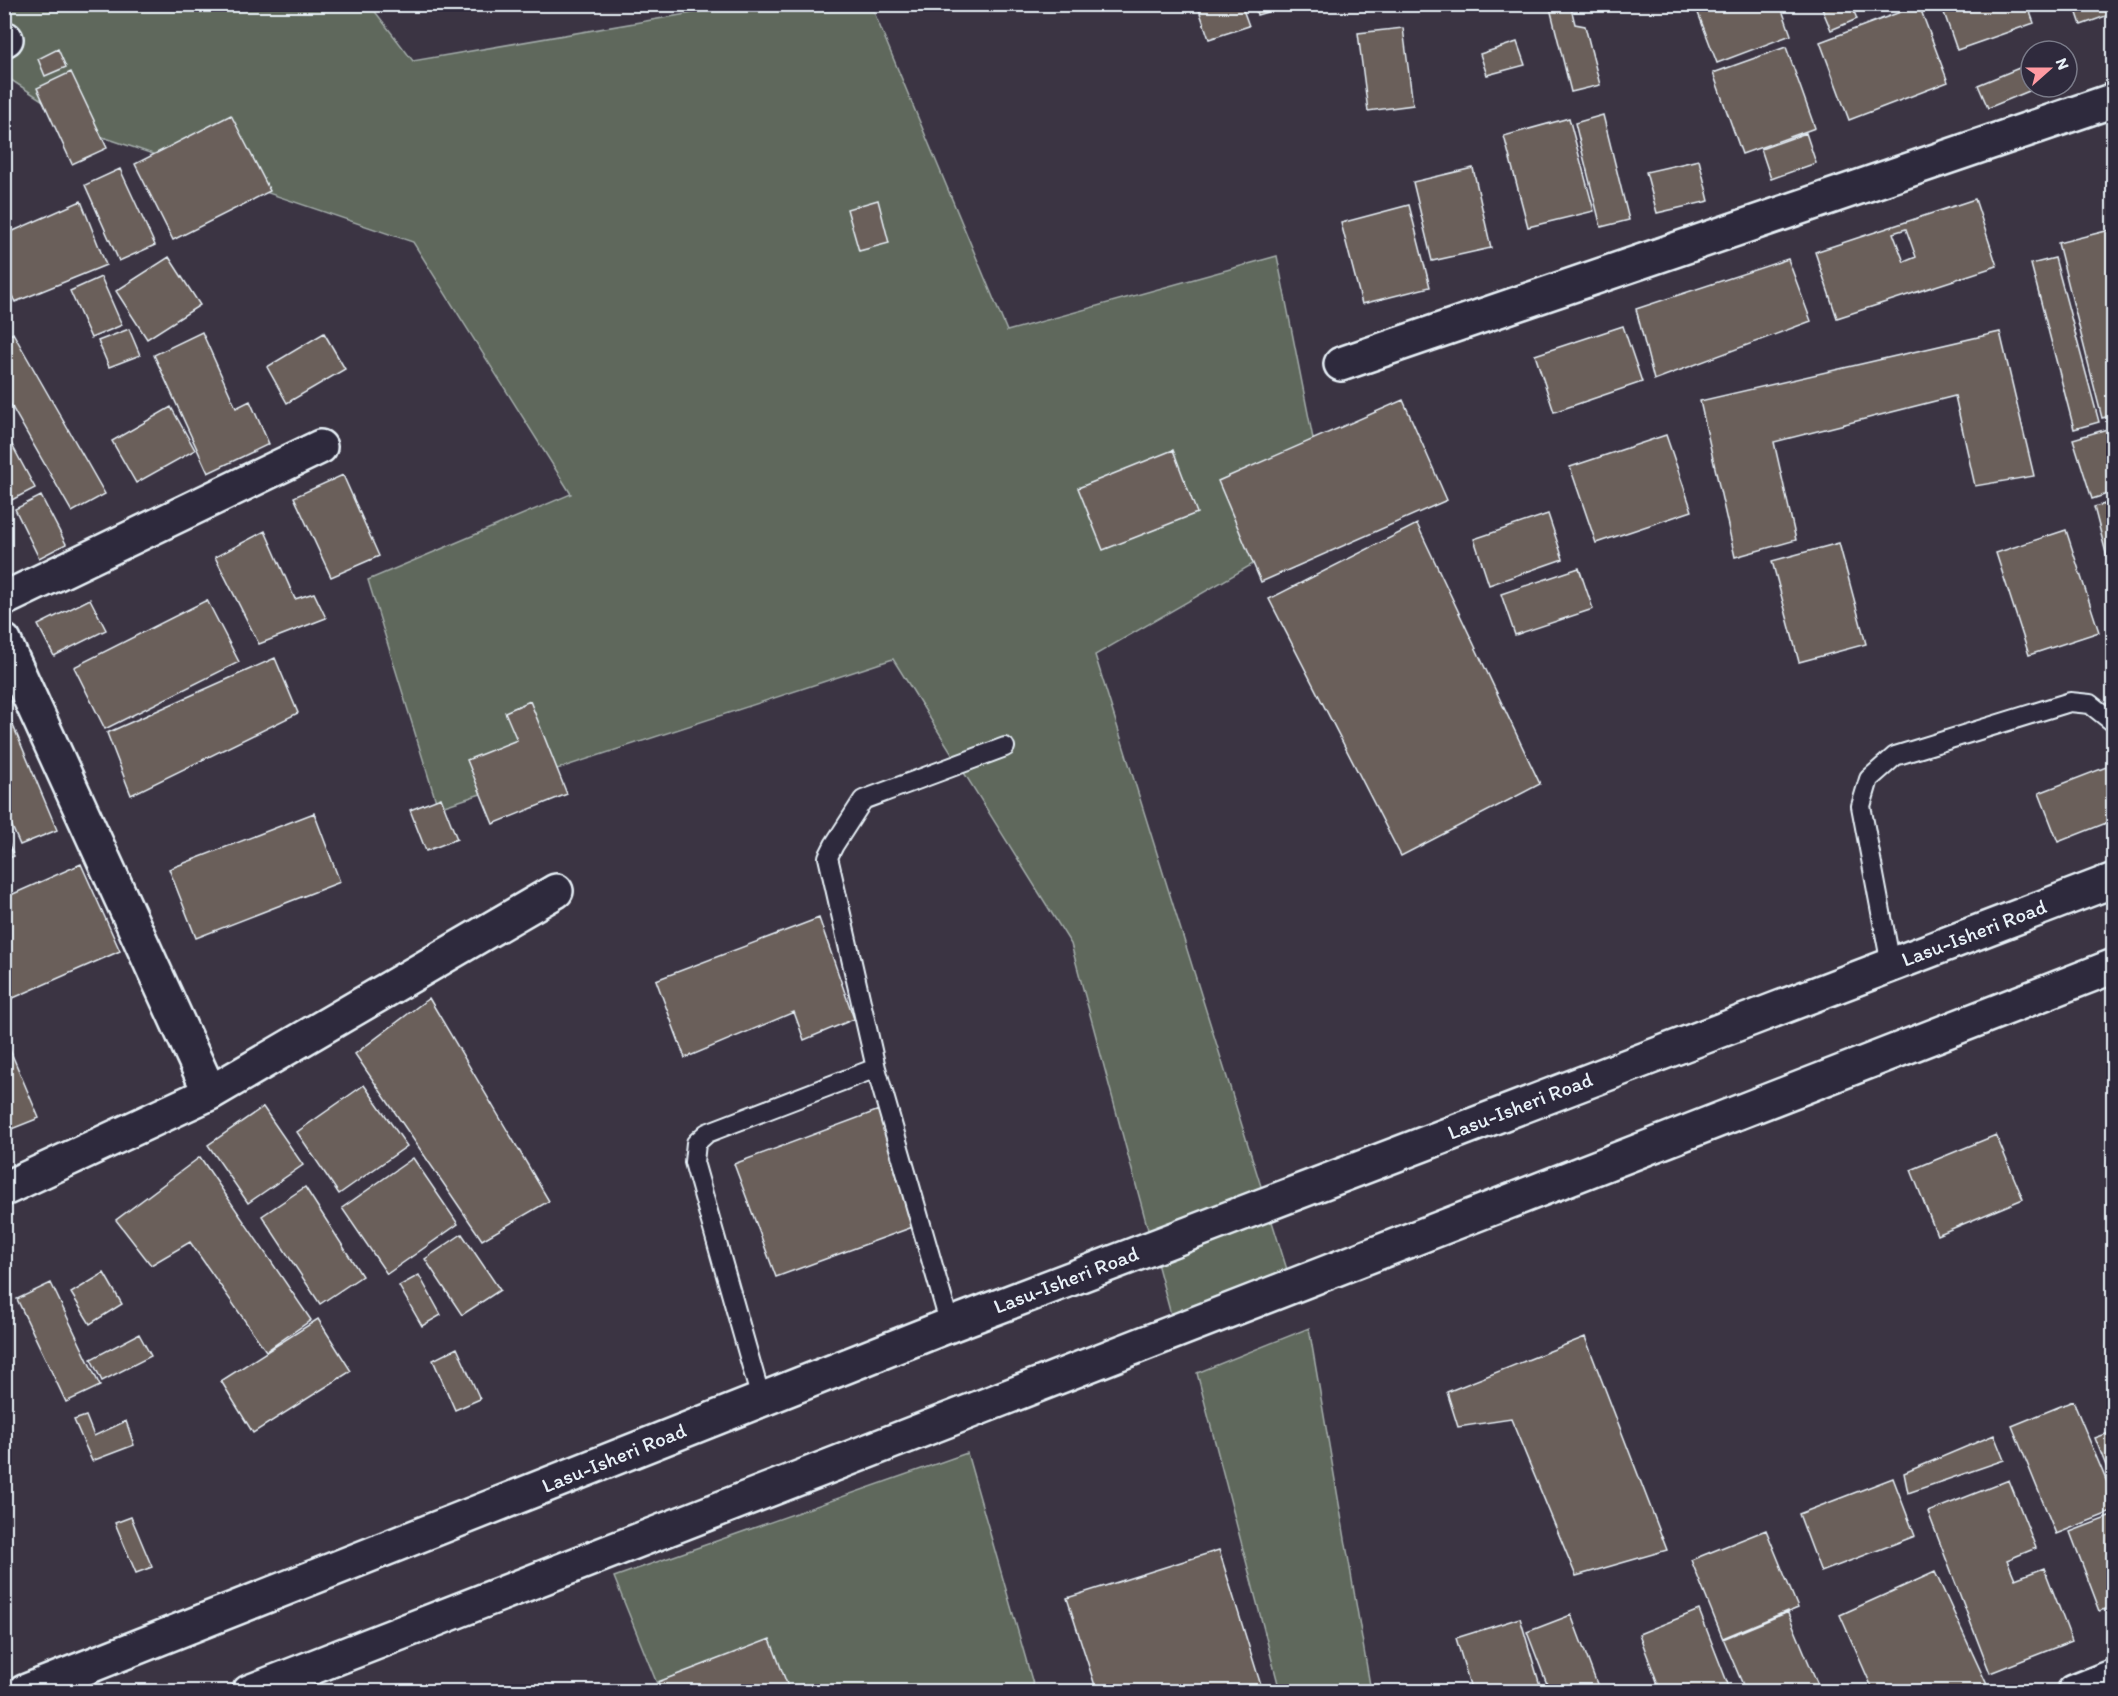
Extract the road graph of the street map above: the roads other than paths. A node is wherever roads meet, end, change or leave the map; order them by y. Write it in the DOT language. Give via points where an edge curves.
graph roads {
  1 [pos="2114,100"];
  2 [pos="1341,364"];
  3 [pos="320,447"];
  4 [pos="4,599"];
  5 [pos="4,641"];
  6 [pos="2114,723"];
  7 [pos="1005,747"];
  8 [pos="2114,880"];
  9 [pos="556,891"];
  10 [pos="1891,965"];
  11 [pos="2114,966"];
  12 [pos="876,1068"];
  13 [pos="210,1093"];
  14 [pos="4,1188"];
  15 [pos="950,1324"];
  16 [pos="761,1400"];
  17 [pos="2114,1676"];
  18 [pos="24,1692"];
  19 [pos="249,1692"];
  20 [pos="2074,1692"];
  1 -- 2 [label="main road"];
  3 -- 4 [label="main road"];
  5 -- 13 [label="main road"];
  6 -- 10 [label="lane" via="2090,704 2070,702 1895,756 1869,779 1861,806"];
  7 -- 12 [label="lane" via="863,800 828,857"];
  8 -- 10 [label="main road, Lasu-Isheri Road"];
  9 -- 13 [label="main road"];
  10 -- 15 [label="main road, Lasu-Isheri Road"];
  11 -- 19 [label="main road"];
  12 -- 15 [label="lane"];
  12 -- 16 [label="lane" via="707,1134 696,1143 694,1162"];
  13 -- 14 [label="main road"];
  15 -- 16 [label="main road, Lasu-Isheri Road"];
  16 -- 18 [label="main road, Lasu-Isheri Road"];
  17 -- 20 [label="main road"];
}
